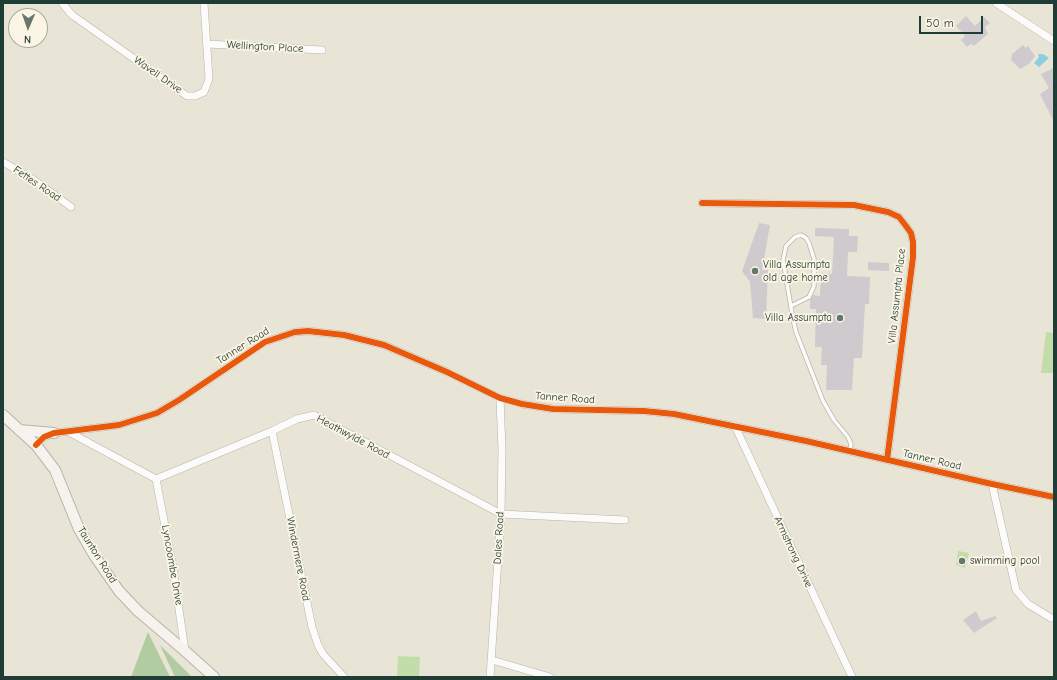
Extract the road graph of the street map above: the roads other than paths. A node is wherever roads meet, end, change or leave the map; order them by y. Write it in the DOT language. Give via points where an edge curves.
graph roads {
  1 [pos="62,3"];
  2 [pos="204,3"];
  3 [pos="996,3"];
  4 [pos="1054,41"];
  5 [pos="207,44"];
  6 [pos="322,50"];
  7 [pos="3,162"];
  8 [pos="702,203"];
  9 [pos="71,207"];
  10 [pos="791,306"];
  11 [pos="500,398"];
  12 [pos="3,415"];
  13 [pos="735,426"];
  14 [pos="19,430"];
  15 [pos="67,431"];
  16 [pos="272,431"];
  17 [pos="54,433"];
  18 [pos="36,445"];
  19 [pos="850,451"];
  20 [pos="887,460"];
  21 [pos="156,479"];
  22 [pos="992,484"];
  23 [pos="1054,497"];
  24 [pos="501,514"];
  25 [pos="625,520"];
  26 [pos="1051,618"];
  27 [pos="186,651"];
  28 [pos="492,660"];
  29 [pos="214,677"];
  30 [pos="344,677"];
  31 [pos="490,677"];
  32 [pos="550,677"];
  33 [pos="852,677"];
  1 -- 5 [label="street, Wavell Drive" via="72,15 187,96 199,95 207,86"];
  2 -- 5 [label="street, Wavell Drive"];
  3 -- 4 [label="street"];
  5 -- 6 [label="street, Wellington Place"];
  7 -- 9 [label="street, Fettes Road" via="34,180"];
  8 -- 20 [label="street, Villa Assumpta Place" via="854,205 888,212 899,217 906,226 911,233 913,257"];
  10 -- 10 [label="lane" via="783,260 786,246 801,235 809,243 814,259 814,286 809,297"];
  10 -- 19 [label="lane" via="796,332 817,388 828,411 848,437"];
  11 -- 13 [label="street, Tanner Road" via="553,409 660,412"];
  11 -- 15 [label="street, Tanner Road" via="384,345 344,335 308,331 295,332 265,342 156,413 119,425"];
  11 -- 24 [label="street, Dales Road"];
  12 -- 14 [label="street, Taunton Road"];
  13 -- 19 [label="street, Tanner Road"];
  13 -- 33 [label="street, Armstrong Drive"];
  14 -- 17 [label="street"];
  14 -- 18 [label="street, Taunton Road"];
  15 -- 17 [label="street, Tanner Road"];
  15 -- 21 [label="street"];
  16 -- 21 [label="street, Heathwylde Road"];
  16 -- 24 [label="street, Heathwylde Road" via="297,419 310,415 318,416"];
  16 -- 30 [label="street, Windermere Road" via="312,627 321,650"];
  17 -- 18 [label="street, Tanner Road" via="44,437"];
  18 -- 27 [label="street, Taunton Road" via="55,470 79,529 105,573 138,611"];
  19 -- 20 [label="street, Tanner Road"];
  20 -- 22 [label="street, Tanner Road"];
  21 -- 27 [label="street, Lyncoombe Drive"];
  22 -- 23 [label="street, Tanner Road"];
  22 -- 26 [label="street" via="1016,590 1028,604"];
  24 -- 25 [label="street, Heathwylde Road"];
  24 -- 28 [label="street, Dales Road"];
  27 -- 29 [label="street, Taunton Road"];
  28 -- 31 [label="street, Dales Road"];
  28 -- 32 [label="street"];
}
